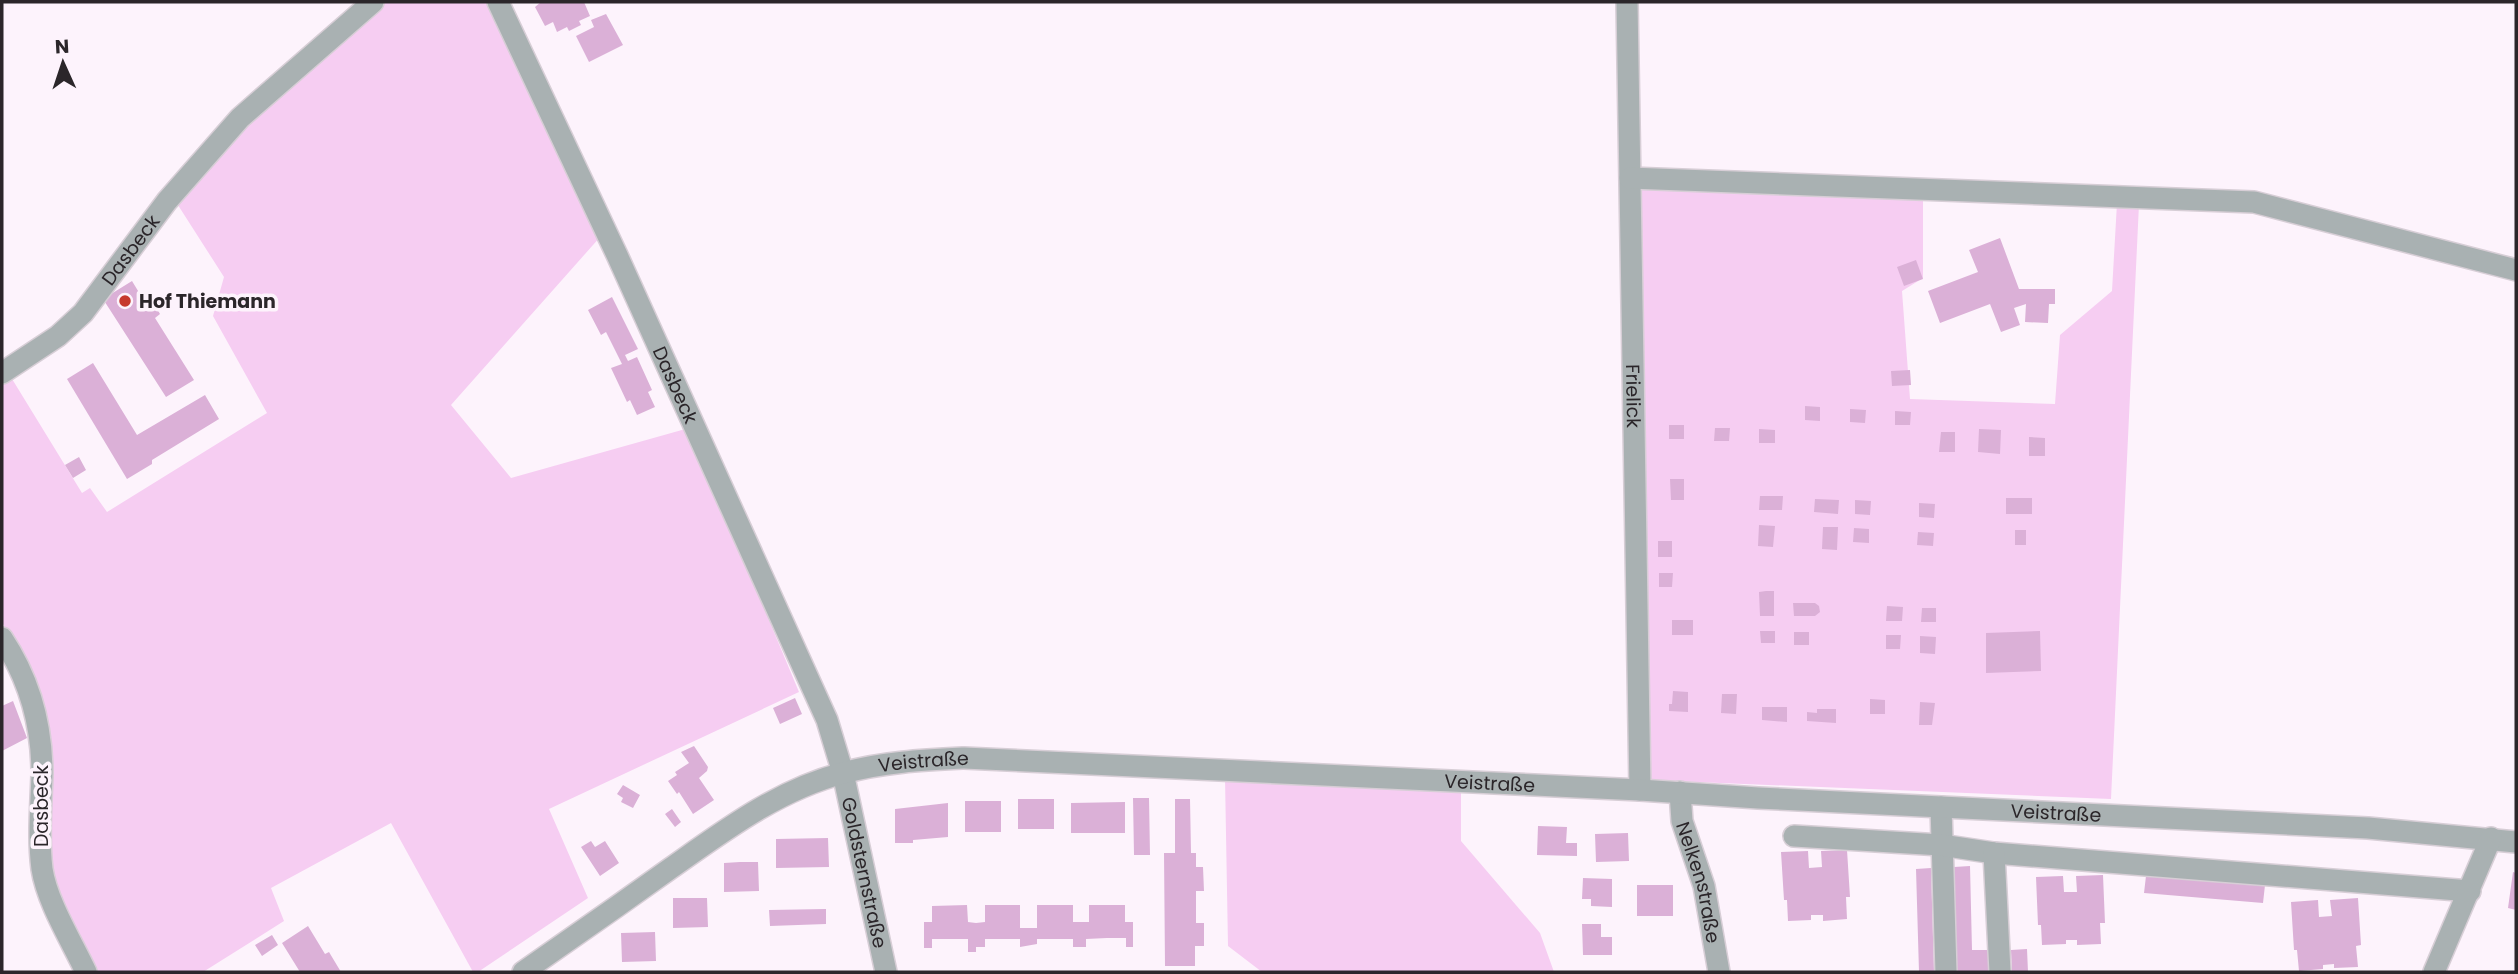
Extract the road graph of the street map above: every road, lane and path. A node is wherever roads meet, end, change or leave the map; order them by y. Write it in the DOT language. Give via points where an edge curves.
graph roads {
  1 [pos="373,2"];
  2 [pos="498,2"];
  3 [pos="1627,2"];
  4 [pos="1630,178"];
  5 [pos="2516,270"];
  6 [pos="2,373"];
  7 [pos="2,638"];
  8 [pos="843,772"];
  9 [pos="1640,790"];
  10 [pos="1680,792"];
  11 [pos="1941,807"];
  12 [pos="1794,836"];
  13 [pos="2491,838"];
  14 [pos="2516,842"];
  15 [pos="1941,845"];
  16 [pos="1994,853"];
  17 [pos="2470,891"];
  18 [pos="86,972"];
  19 [pos="523,972"];
  20 [pos="886,972"];
  21 [pos="1719,972"];
  22 [pos="1946,972"];
  23 [pos="2000,972"];
  24 [pos="2434,972"];
  1 -- 6 [label="street, Dasbeck" via="231,128 167,201 83,313 58,336"];
  2 -- 8 [label="street, Dasbeck" via="827,720"];
  3 -- 4 [label="street, Frielick"];
  4 -- 5 [label="street" via="2254,202"];
  4 -- 9 [label="street, Frielick"];
  7 -- 18 [label="street, Dasbeck" via="23,673 35,709 40,738 43,873"];
  8 -- 9 [label="street, Veistraße" via="964,758"];
  8 -- 19 [label="street, Veistraße" via="784,794 735,823"];
  8 -- 20 [label="street, Goldsternstraße"];
  9 -- 10 [label="street, Veistraße"];
  10 -- 11 [label="street, Veistraße"];
  10 -- 21 [label="street, Nelkenstraße" via="1682,821 1704,886"];
  11 -- 13 [label="street, Veistraße"];
  11 -- 15 [label="street"];
  12 -- 15 [label="street"];
  13 -- 14 [label="street, Veistraße"];
  13 -- 17 [label="street"];
  15 -- 16 [label="street"];
  15 -- 22 [label="street"];
  16 -- 17 [label="street"];
  16 -- 23 [label="street"];
  17 -- 24 [label="street"];
}
